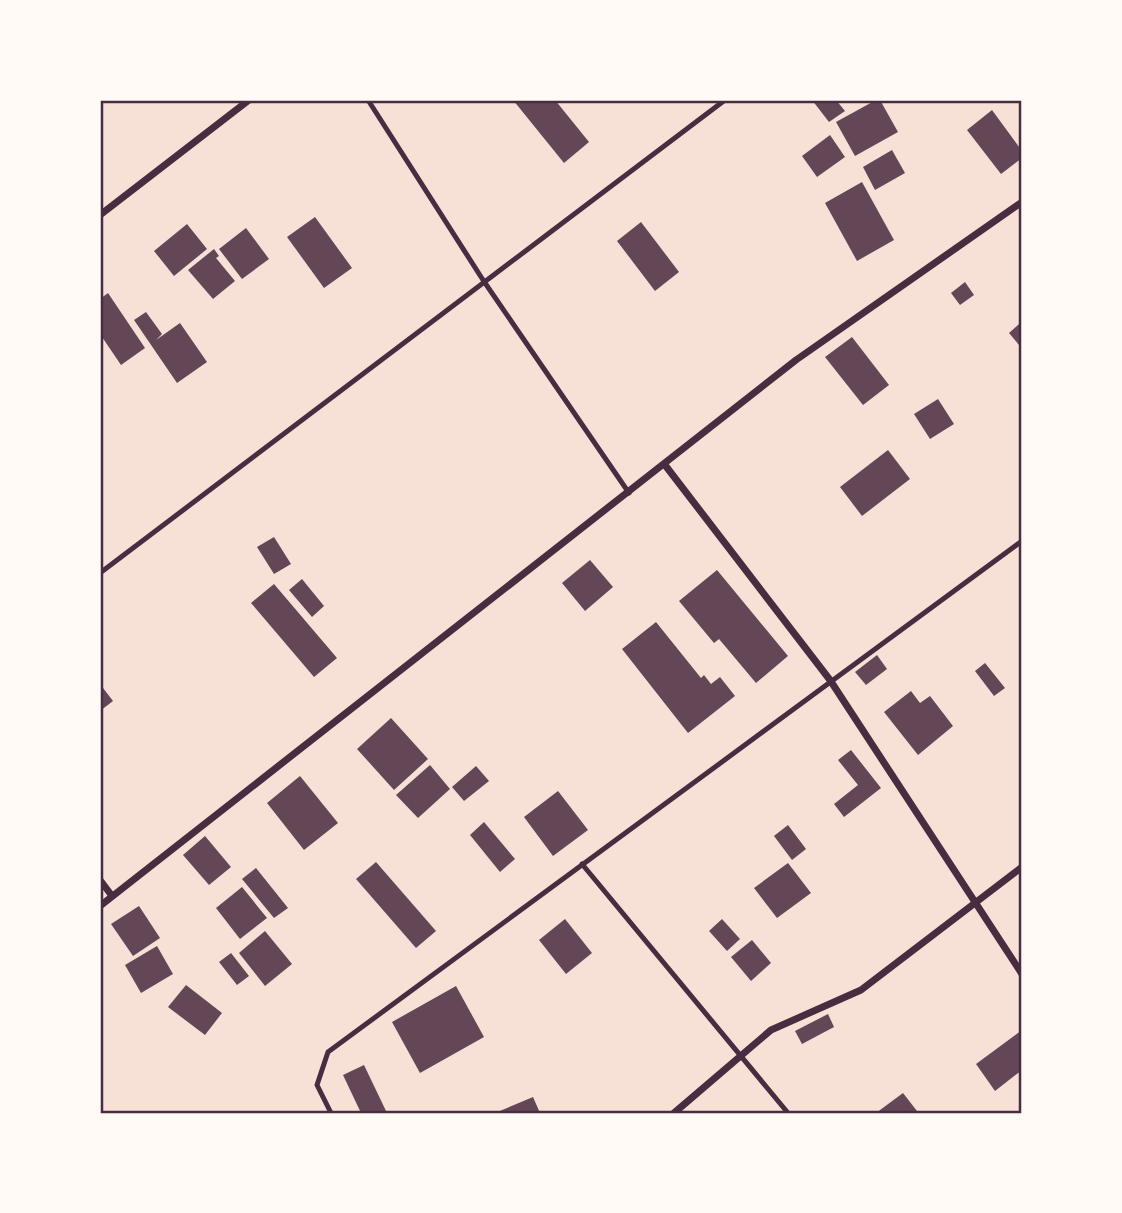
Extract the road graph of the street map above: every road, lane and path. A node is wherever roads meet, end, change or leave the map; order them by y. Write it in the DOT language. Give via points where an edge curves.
graph roads {
  1 [pos="249,100"];
  2 [pos="368,100"];
  3 [pos="725,100"];
  4 [pos="1022,202"];
  5 [pos="100,215"];
  6 [pos="483,281"];
  7 [pos="665,465"];
  8 [pos="629,493"];
  9 [pos="1022,541"];
  10 [pos="100,573"];
  11 [pos="830,680"];
  12 [pos="582,864"];
  13 [pos="1022,867"];
  14 [pos="100,880"];
  15 [pos="112,896"];
  16 [pos="974,901"];
  17 [pos="100,906"];
  18 [pos="1022,974"];
  19 [pos="741,1055"];
  20 [pos="331,1113"];
  21 [pos="674,1113"];
  22 [pos="788,1113"];
  1 -- 5 [label="street"];
  2 -- 6 [label="lane"];
  3 -- 6 [label="lane"];
  4 -- 7 [label="street" via="796,360"];
  6 -- 8 [label="lane"];
  6 -- 10 [label="lane"];
  7 -- 8 [label="street"];
  7 -- 11 [label="street"];
  8 -- 15 [label="street"];
  9 -- 11 [label="lane"];
  11 -- 12 [label="lane"];
  11 -- 16 [label="street"];
  12 -- 19 [label="lane"];
  12 -- 20 [label="lane" via="328,1052 317,1084"];
  13 -- 16 [label="street"];
  14 -- 15 [label="street"];
  15 -- 17 [label="street"];
  16 -- 18 [label="street"];
  16 -- 19 [label="street" via="861,990 771,1030"];
  19 -- 21 [label="street"];
  19 -- 22 [label="lane"];
}
